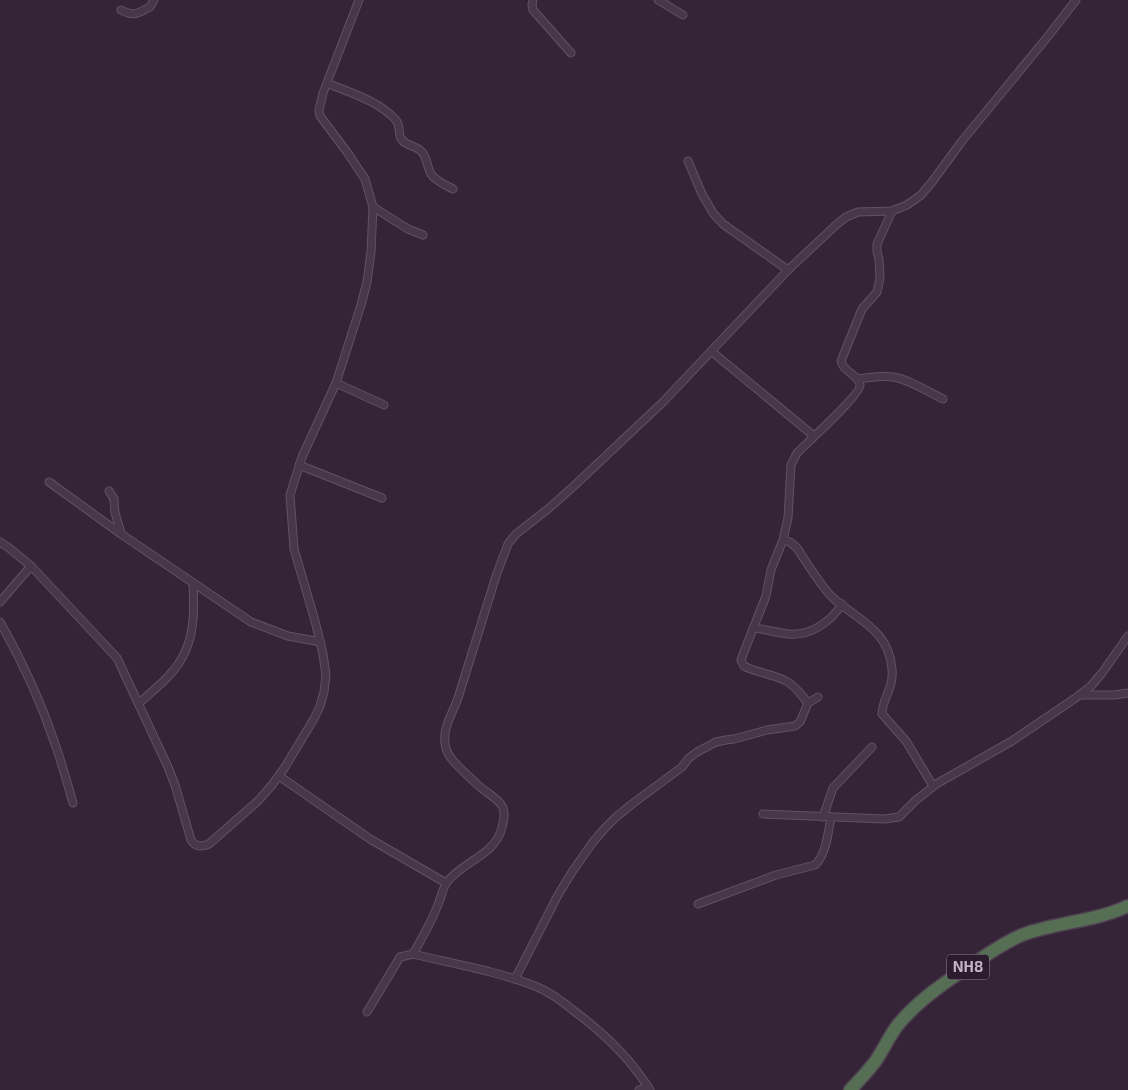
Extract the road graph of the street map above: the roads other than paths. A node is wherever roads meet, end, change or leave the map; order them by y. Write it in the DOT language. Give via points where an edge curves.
graph roads {
  1 [pos="154,0"];
  2 [pos="359,0"];
  3 [pos="533,0"];
  4 [pos="658,0"];
  5 [pos="1076,0"];
  6 [pos="121,10"];
  7 [pos="682,15"];
  8 [pos="571,53"];
  9 [pos="327,83"];
  10 [pos="688,161"];
  11 [pos="453,189"];
  12 [pos="373,207"];
  13 [pos="892,211"];
  14 [pos="423,235"];
  15 [pos="788,270"];
  16 [pos="711,351"];
  17 [pos="857,379"];
  18 [pos="336,383"];
  19 [pos="943,399"];
  20 [pos="384,405"];
  21 [pos="814,436"];
  22 [pos="299,465"];
  23 [pos="49,482"];
  24 [pos="109,491"];
  25 [pos="382,498"];
  26 [pos="121,534"];
  27 [pos="783,540"];
  28 [pos="0,542"];
  29 [pos="31,566"];
  30 [pos="194,583"];
  31 [pos="0,602"];
  32 [pos="842,604"];
  33 [pos="0,622"];
  34 [pos="753,628"];
  35 [pos="1128,636"];
  36 [pos="321,642"];
  37 [pos="1128,694"];
  38 [pos="1080,695"];
  39 [pos="818,697"];
  40 [pos="139,703"];
  41 [pos="808,703"];
  42 [pos="872,747"];
  43 [pos="279,776"];
  44 [pos="933,786"];
  45 [pos="74,803"];
  46 [pos="763,814"];
  47 [pos="831,816"];
  48 [pos="823,817"];
  49 [pos="446,883"];
  50 [pos="698,904"];
  51 [pos="1128,906"];
  52 [pos="413,954"];
  53 [pos="515,979"];
  54 [pos="366,1012"];
  55 [pos="649,1088"];
  56 [pos="639,1090"];
  57 [pos="850,1090"];
  1 -- 6 [label="street" via="150,7 134,14"];
  2 -- 9 [label="street"];
  3 -- 8 [label="street" via="533,10"];
  4 -- 7 [label="street"];
  5 -- 13 [label="street" via="921,195"];
  9 -- 11 [label="street" via="372,101 394,117 399,123 403,141 422,152 434,177"];
  9 -- 12 [label="street" via="318,110 320,116 365,179"];
  10 -- 15 [label="street" via="702,194 723,224"];
  12 -- 14 [label="street"];
  12 -- 18 [label="street" via="367,282"];
  13 -- 15 [label="street" via="858,212 846,217"];
  13 -- 17 [label="street" via="877,244 880,278 877,292 862,309 841,361 845,370"];
  15 -- 16 [label="street"];
  16 -- 21 [label="street"];
  16 -- 49 [label="street" via="662,402 508,544 444,736 449,757 500,804 504,814 502,826 491,846"];
  17 -- 19 [label="street" via="893,377"];
  17 -- 21 [label="street" via="860,389"];
  18 -- 20 [label="street"];
  18 -- 22 [label="street"];
  21 -- 27 [label="street" via="797,453 791,465 788,518"];
  22 -- 25 [label="street"];
  22 -- 36 [label="street" via="290,496 292,538"];
  23 -- 26 [label="street"];
  24 -- 26 [label="street" via="114,499"];
  26 -- 30 [label="street"];
  27 -- 32 [label="street" via="797,548 833,598"];
  27 -- 34 [label="street"];
  28 -- 29 [label="street"];
  29 -- 31 [label="street"];
  29 -- 40 [label="street" via="113,653"];
  30 -- 36 [label="street" via="252,622 288,636"];
  30 -- 40 [label="street" via="192,630 186,651 176,668"];
  32 -- 34 [label="street" via="832,618 802,634"];
  32 -- 44 [label="street" via="872,626 884,642 892,671 882,714 906,741"];
  33 -- 45 [label="street" via="20,657 39,703"];
  34 -- 41 [label="street" via="742,663 786,681"];
  35 -- 38 [label="street" via="1102,674"];
  36 -- 43 [label="street" via="326,675 320,706"];
  37 -- 38 [label="street"];
  38 -- 44 [label="street" via="1012,741"];
  39 -- 41 [label="street"];
  40 -- 43 [label="street" via="175,785 192,843 206,846 258,801"];
  41 -- 53 [label="street" via="795,726 716,742 697,752 615,818 572,872"];
  42 -- 48 [label="street" via="834,788"];
  43 -- 49 [label="street" via="370,839"];
  44 -- 47 [label="street" via="897,818"];
  46 -- 48 [label="street"];
  47 -- 48 [label="street"];
  47 -- 50 [label="street" via="825,847 815,865 776,875"];
  49 -- 52 [label="street"];
  51 -- 57 [label="highway, NH8" via="1109,914 1023,935 967,967 906,1016 867,1072"];
  52 -- 53 [label="street"];
  52 -- 54 [label="street" via="400,957"];
  53 -- 55 [label="street" via="553,995 592,1024 628,1060"];
  55 -- 56 [label="street"];
}
